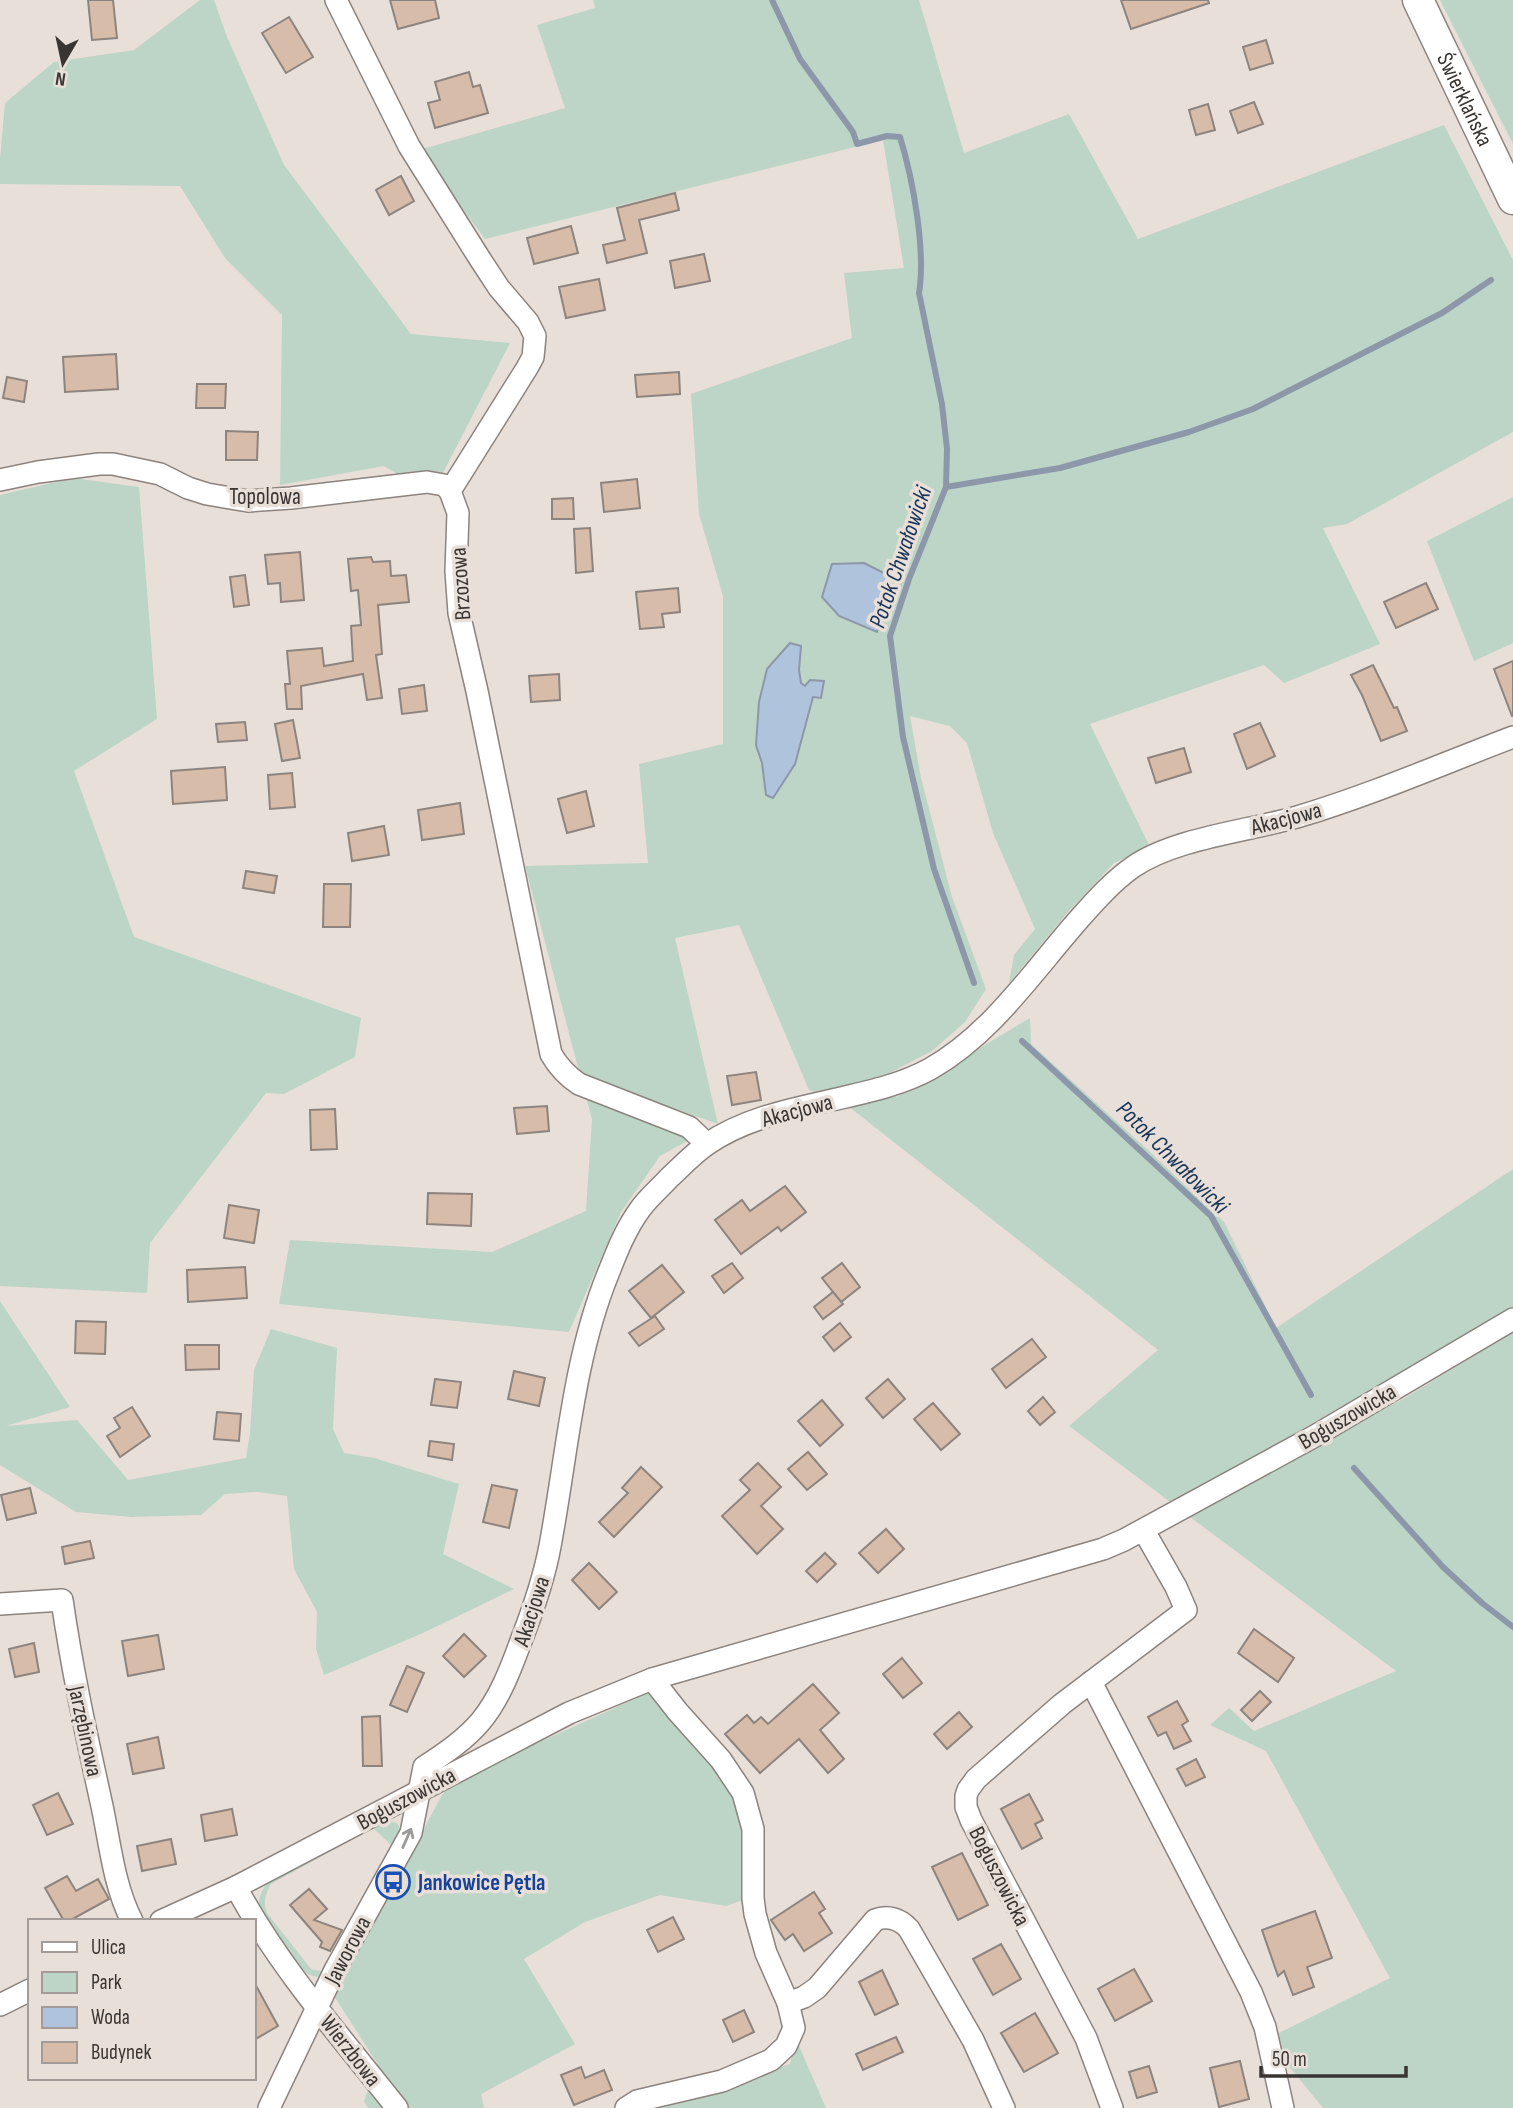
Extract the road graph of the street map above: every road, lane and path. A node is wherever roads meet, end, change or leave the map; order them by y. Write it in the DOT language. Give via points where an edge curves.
graph roads {
  1 [pos="337,0"];
  2 [pos="1418,0"];
  3 [pos="1513,200"];
  4 [pos="0,480"];
  5 [pos="450,491"];
  6 [pos="1513,737"];
  7 [pos="707,1144"];
  8 [pos="1513,1320"];
  9 [pos="1144,1531"];
  10 [pos="0,1604"];
  11 [pos="652,1679"];
  12 [pos="1091,1682"];
  13 [pos="417,1791"];
  14 [pos="236,1887"];
  15 [pos="131,1919"];
  16 [pos="165,1919"];
  17 [pos="254,1919"];
  18 [pos="256,1923"];
  19 [pos="28,1991"];
  20 [pos="788,2003"];
  21 [pos="0,2005"];
  22 [pos="317,2006"];
  23 [pos="269,2108"];
  24 [pos="397,2108"];
  25 [pos="626,2108"];
  26 [pos="1004,2108"];
  27 [pos="1112,2108"];
  28 [pos="1283,2108"];
  1 -- 5 [label="street" via="409,146 535,336 527,368"];
  2 -- 3 [label="main road, Świerklańska"];
  4 -- 5 [label="street, Topolowa" via="113,464 160,474 228,499 291,498 427,482"];
  5 -- 7 [label="street, Brzozowa" via="458,513 459,613 551,1054 558,1067 579,1084 689,1127"];
  6 -- 7 [label="street, Akacjowa" via="1344,802 1152,857 1133,867 1097,900 981,1029 929,1069 885,1087 759,1120"];
  7 -- 13 [label="street, Akacjowa" via="643,1205 618,1247 589,1329 550,1549 522,1639 505,1682 482,1720 424,1767"];
  8 -- 9 [label="street, Boguszowicka"];
  9 -- 11 [label="street, Boguszowicka" via="1102,1549"];
  9 -- 12 [label="street, Boguszowicka" via="1186,1610"];
  10 -- 15 [label="street, Jarzębinowa" via="62,1600 112,1856"];
  11 -- 13 [label="street, Boguszowicka" via="569,1713"];
  11 -- 20 [label="street" via="743,1793 753,1829 755,1914"];
  12 -- 27 [label="street, Boguszowicka" via="976,1779 966,1802 971,1820 1086,2038"];
  12 -- 28 [label="street" via="1251,1992 1265,2027"];
  13 -- 14 [label="street, Boguszowicka"];
  22 -- 13 [label="street, Jaworowa, one-way" via="411,1833"];
  14 -- 16 [label="street, Boguszowicka"];
  14 -- 17 [label="street, Wierzbowa"];
  18 -- 22 [label="street, Wierzbowa"];
  19 -- 21 [label="street"];
  20 -- 25 [label="street" via="794,2028 786,2046 771,2060 722,2081 637,2101"];
  20 -- 26 [label="street" via="817,1988 875,1920 902,1922 973,2040"];
  22 -- 23 [label="street, Jaworowa"];
  22 -- 24 [label="street, Wierzbowa"];
}
